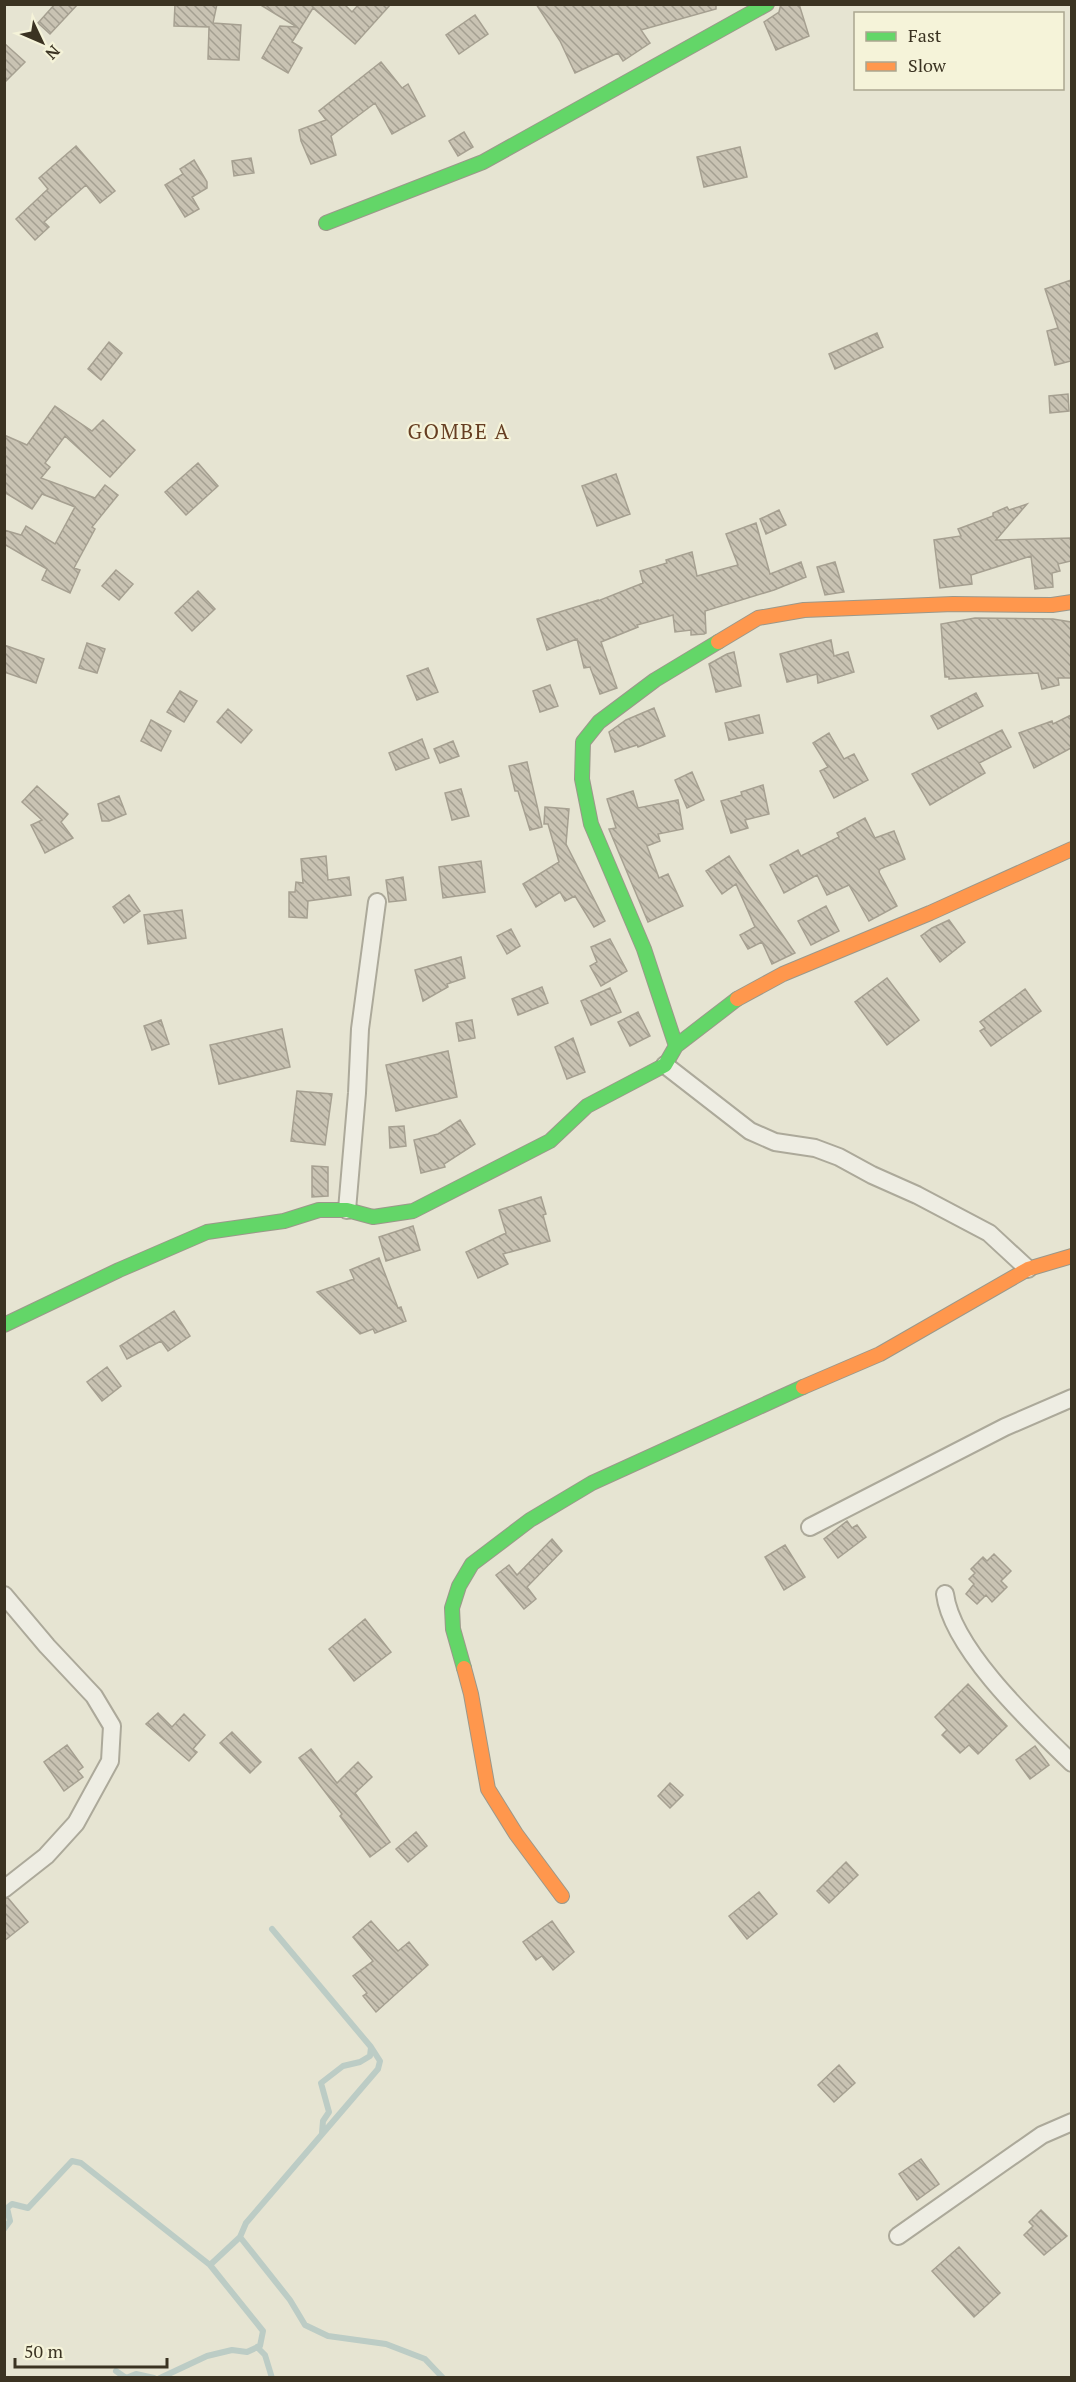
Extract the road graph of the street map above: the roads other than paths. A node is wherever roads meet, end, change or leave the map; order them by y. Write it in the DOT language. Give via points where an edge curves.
graph roads {
  1 [pos="767,4"];
  2 [pos="326,224"];
  3 [pos="1071,602"];
  4 [pos="1071,849"];
  5 [pos="377,902"];
  6 [pos="676,1046"];
  7 [pos="665,1065"];
  8 [pos="347,1210"];
  9 [pos="1071,1256"];
  10 [pos="1028,1269"];
  11 [pos="4,1325"];
  12 [pos="1071,1398"];
  13 [pos="810,1527"];
  14 [pos="945,1594"];
  15 [pos="4,1595"];
  16 [pos="1071,1763"];
  17 [pos="4,1889"];
  18 [pos="562,1896"];
  19 [pos="1071,2122"];
  20 [pos="898,2236"];
  1 -- 2 [label="street" via="483,162"];
  3 -- 6 [label="street" via="804,610 758,618 655,680 599,722 583,742 582,779 591,824 644,949"];
  4 -- 6 [label="street" via="783,974 730,1004"];
  5 -- 8 [label="street" via="360,1029"];
  6 -- 7 [label="street"];
  7 -- 8 [label="street" via="587,1106 550,1141 413,1211 373,1217"];
  7 -- 10 [label="street" via="750,1131 775,1142 815,1148 839,1157 917,1195 989,1233"];
  8 -- 11 [label="street" via="319,1210 284,1221 207,1232"];
  9 -- 10 [label="street"];
  10 -- 18 [label="street" via="880,1354 592,1483 531,1520 472,1564 452,1608 453,1629 471,1694 488,1789"];
  12 -- 13 [label="street" via="1005,1427"];
  14 -- 16 [label="street" via="947,1608 969,1648 1015,1707"];
  15 -- 17 [label="street" via="94,1696 112,1726 110,1761 76,1823 46,1856"];
  19 -- 20 [label="street" via="1042,2135"];
}
